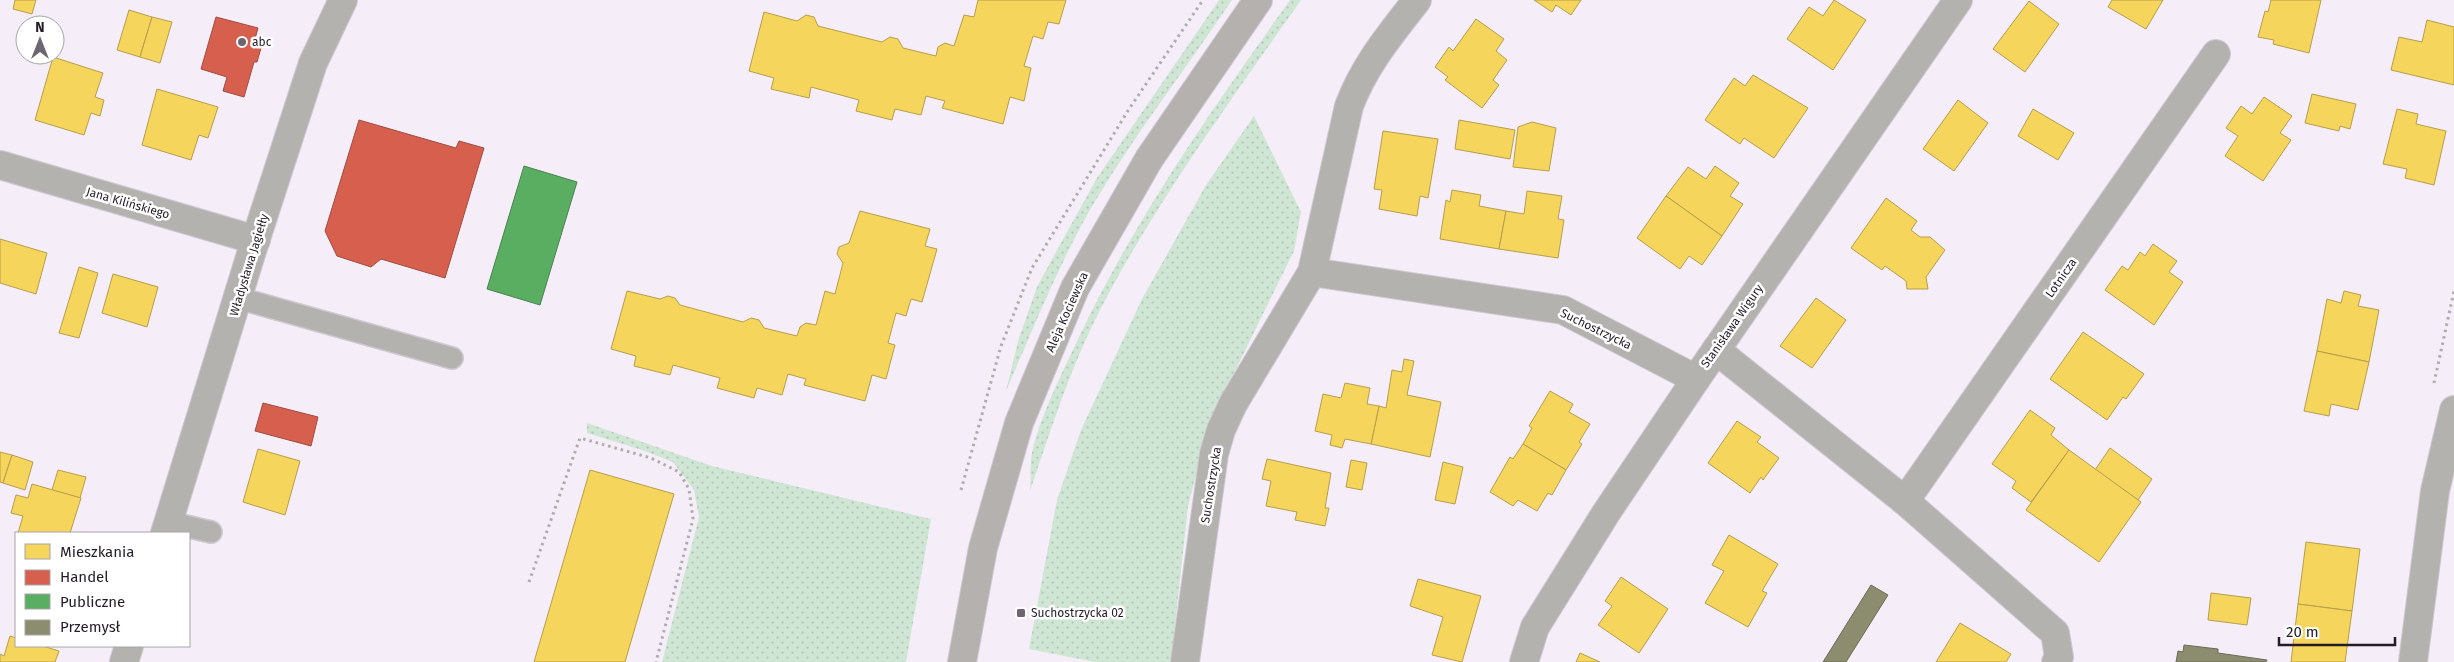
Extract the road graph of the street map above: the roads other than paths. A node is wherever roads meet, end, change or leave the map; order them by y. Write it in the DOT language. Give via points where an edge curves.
graph roads {
  1 [pos="343,0"];
  2 [pos="1258,0"];
  3 [pos="1417,0"];
  4 [pos="1958,0"];
  5 [pos="2216,54"];
  6 [pos="0,165"];
  7 [pos="256,240"];
  8 [pos="1312,272"];
  9 [pos="238,298"];
  10 [pos="1716,350"];
  11 [pos="452,358"];
  12 [pos="1696,379"];
  13 [pos="2454,410"];
  14 [pos="1905,501"];
  15 [pos="167,528"];
  16 [pos="210,532"];
  17 [pos="129,647"];
  18 [pos="124,662"];
  19 [pos="962,662"];
  20 [pos="1185,662"];
  21 [pos="1524,662"];
  22 [pos="2056,662"];
  23 [pos="2413,662"];
  1 -- 7 [label="street, Władysława Jagiełły" via="313,63"];
  2 -- 19 [label="street, Aleja Kociewska" via="1149,159 1075,288 1019,422 983,548"];
  3 -- 8 [label="street, Suchostrzycka" via="1366,67 1349,106"];
  4 -- 10 [label="street, Stanisława Wigury"];
  5 -- 14 [label="street, Lotnicza"];
  6 -- 7 [label="street, Jana Kilińskiego"];
  7 -- 9 [label="street, Władysława Jagiełły"];
  8 -- 12 [label="street, Suchostrzycka" via="1563,310"];
  8 -- 20 [label="street, Suchostrzycka" via="1233,404 1221,430 1214,454"];
  9 -- 11 [label="lane"];
  9 -- 15 [label="street, Władysława Jagiełły"];
  10 -- 12 [label="street, Stanisława Wigury"];
  10 -- 14 [label="street"];
  12 -- 21 [label="street, Stanisława Wigury" via="1606,513 1535,627"];
  13 -- 23 [label="street" via="2435,492"];
  14 -- 22 [label="street" via="2056,633 2059,657"];
  15 -- 16 [label="lane"];
  17 -- 18 [label="street"];
}
